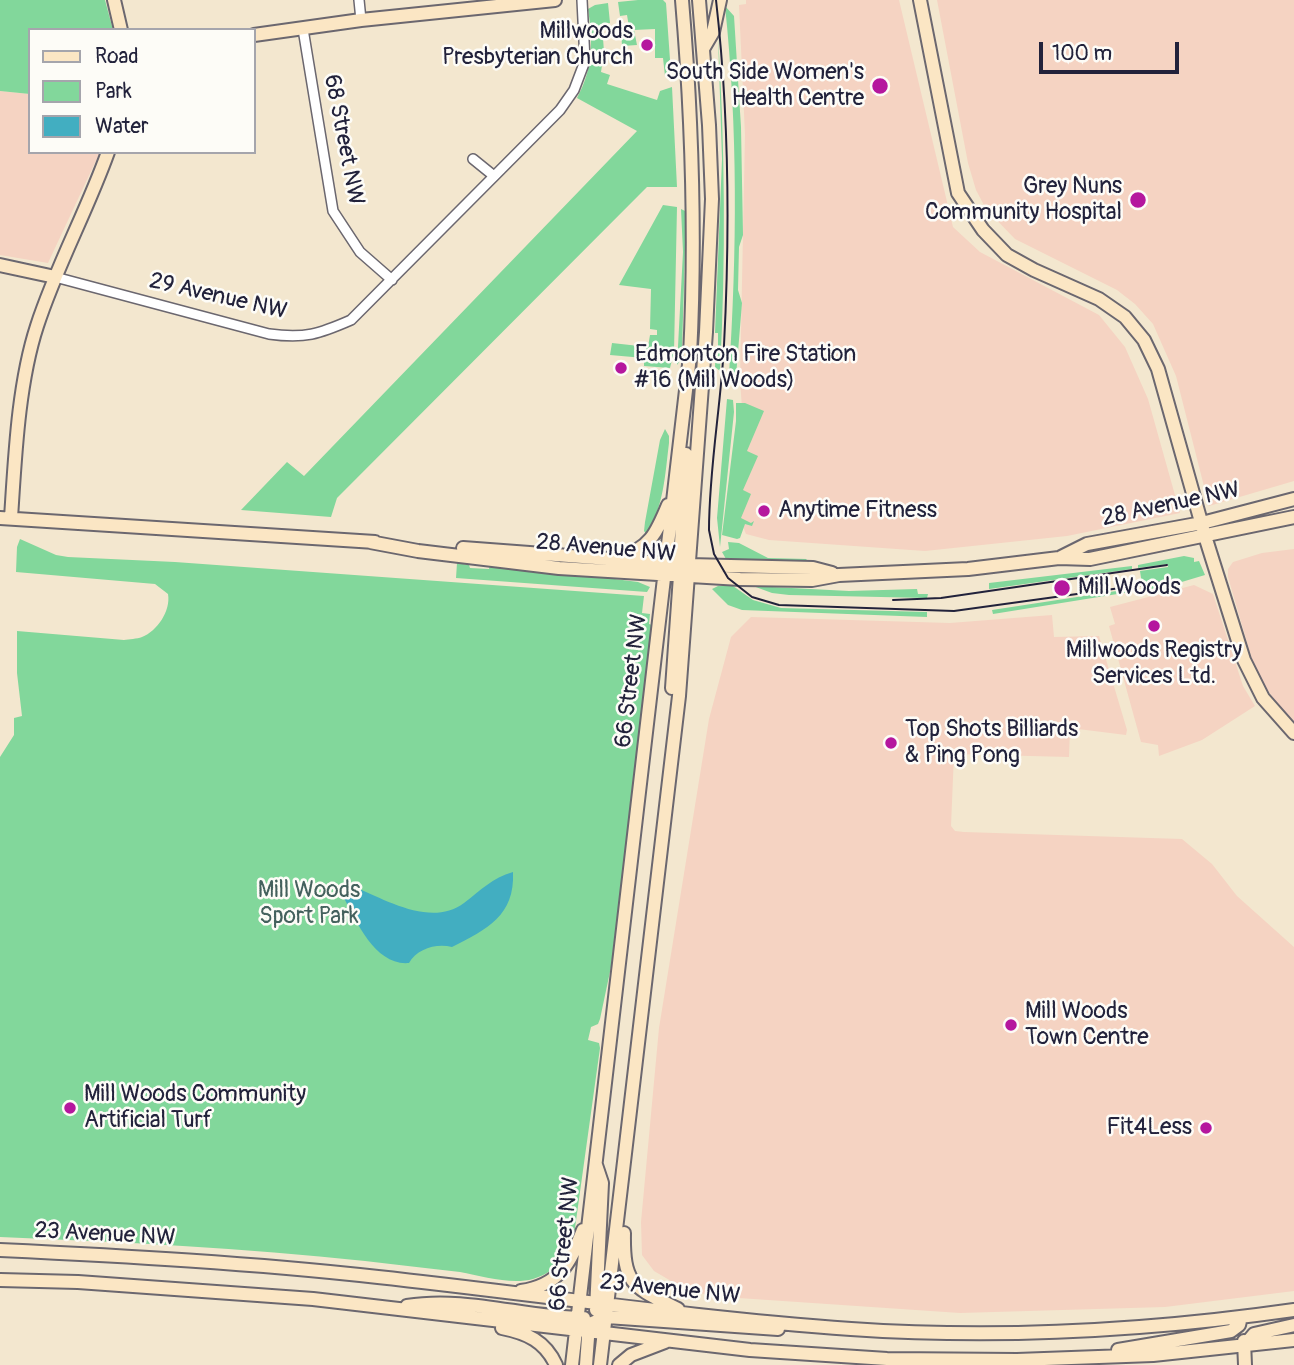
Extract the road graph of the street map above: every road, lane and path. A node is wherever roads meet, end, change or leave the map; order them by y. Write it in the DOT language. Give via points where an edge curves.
graph roads {
  1 [pos="114,0"];
  2 [pos="359,0"];
  3 [pos="555,0"];
  4 [pos="582,0"];
  5 [pos="682,0"];
  6 [pos="699,0"];
  7 [pos="720,0"];
  8 [pos="920,0"];
  9 [pos="361,20"];
  10 [pos="121,28"];
  11 [pos="303,29"];
  12 [pos="256,35"];
  13 [pos="703,50"];
  14 [pos="107,154"];
  15 [pos="473,159"];
  16 [pos="494,176"];
  17 [pos="0,265"];
  18 [pos="55,277"];
  19 [pos="392,280"];
  20 [pos="681,437"];
  21 [pos="673,492"];
  22 [pos="1294,499"];
  23 [pos="1294,517"];
  24 [pos="6,518"];
  25 [pos="1203,530"];
  26 [pos="370,542"];
  27 [pos="612,560"];
  28 [pos="666,570"];
  29 [pos="685,571"];
  30 [pos="1294,733"];
  31 [pos="595,1161"];
  32 [pos="620,1199"];
  33 [pos="589,1217"];
  34 [pos="0,1250"];
  35 [pos="0,1280"];
  36 [pos="510,1292"];
  37 [pos="580,1302"];
  38 [pos="393,1308"];
  39 [pos="1294,1310"];
  40 [pos="684,1313"];
  41 [pos="465,1316"];
  42 [pos="1241,1317"];
  43 [pos="594,1319"];
  44 [pos="1294,1325"];
  45 [pos="852,1329"];
  46 [pos="671,1340"];
  47 [pos="1294,1340"];
  48 [pos="1244,1346"];
  49 [pos="1084,1358"];
  50 [pos="556,1365"];
  51 [pos="572,1365"];
  52 [pos="586,1365"];
  53 [pos="600,1365"];
  54 [pos="619,1365"];
  55 [pos="1245,1365"];
  1 -- 10 [label="main road"];
  2 -- 9 [label="street"];
  3 -- 9 [label="main road"];
  4 -- 16 [label="street, 29 Avenue NW" via="585,61 574,90"];
  5 -- 20 [label="main road, 66 Street NW" via="689,80 693,263"];
  6 -- 13 [label="main road, 66 Street NW"];
  7 -- 13 [label="main road" via="713,33"];
  8 -- 25 [label="main road" via="958,193 1007,256 1099,299 1125,317 1144,340 1158,369"];
  9 -- 11 [label="main road"];
  11 -- 12 [label="main road"];
  11 -- 19 [label="street, 68 Street NW" via="333,211 360,252"];
  13 -- 29 [label="main road, 66 Street NW" via="712,199 707,320"];
  14 -- 18 [label="main road"];
  15 -- 16 [label="street"];
  16 -- 19 [label="street, 29 Avenue NW"];
  17 -- 18 [label="main road, 29 Avenue NW"];
  18 -- 19 [label="street, 29 Avenue NW" via="289,337 315,335 351,320"];
  18 -- 24 [label="main road" via="26,368"];
  20 -- 21 [label="main road, 66 Street NW"];
  20 -- 29 [label="main road" via="686,454"];
  21 -- 27 [label="main road" via="649,542"];
  21 -- 28 [label="main road, 66 Street NW"];
  22 -- 25 [label="main road, 28 Avenue NW"];
  23 -- 25 [label="main road, 28 Avenue NW"];
  24 -- 26 [label="main road, 28 Avenue NW"];
  25 -- 29 [label="main road, 28 Avenue NW" via="1087,544 1059,558 968,569 812,580"];
  25 -- 30 [label="main road" via="1253,682"];
  26 -- 27 [label="main road, 28 Avenue NW"];
  26 -- 28 [label="main road, 28 Avenue NW" via="559,568"];
  27 -- 28 [label="main road, 28 Avenue NW"];
  28 -- 29 [label="main road" via="677,566"];
  28 -- 31 [label="main road, 66 Street NW"];
  29 -- 32 [label="main road, 66 Street NW" via="670,780"];
  31 -- 33 [label="main road, 66 Street NW"];
  31 -- 43 [label="main road" via="602,1184"];
  32 -- 40 [label="main road" via="623,1253 632,1283"];
  32 -- 43 [label="main road, 66 Street NW"];
  33 -- 36 [label="main road" via="565,1269 532,1289"];
  33 -- 37 [label="main road, 66 Street NW"];
  34 -- 36 [label="main road, 23 Avenue NW" via="292,1269"];
  35 -- 38 [label="main road, 23 Avenue NW" via="185,1289"];
  36 -- 37 [label="main road, 23 Avenue NW"];
  37 -- 43 [label="main road, 66 Street NW"];
  38 -- 41 [label="main road, 23 Avenue NW"];
  38 -- 43 [label="main road" via="444,1304"];
  39 -- 42 [label="main road, 23 Avenue NW"];
  40 -- 43 [label="main road, 23 Avenue NW"];
  40 -- 45 [label="main road, 23 Avenue NW"];
  41 -- 43 [label="main road, 23 Avenue NW"];
  41 -- 50 [label="main road" via="535,1339"];
  42 -- 45 [label="main road, 23 Avenue NW" via="1100,1330"];
  42 -- 48 [label="main road"];
  42 -- 49 [label="main road" via="1231,1331"];
  43 -- 45 [label="main road"];
  43 -- 46 [label="main road, 23 Avenue NW"];
  43 -- 51 [label="main road, 66 Street NW"];
  43 -- 52 [label="main road"];
  43 -- 53 [label="main road, 66 Street NW"];
  44 -- 48 [label="main road" via="1254,1334"];
  46 -- 49 [label="main road, 23 Avenue NW" via="887,1359"];
  46 -- 54 [label="main road" via="642,1349"];
  47 -- 48 [label="main road, 23 Avenue NW"];
  48 -- 49 [label="main road, 23 Avenue NW"];
  48 -- 55 [label="main road"];
}
